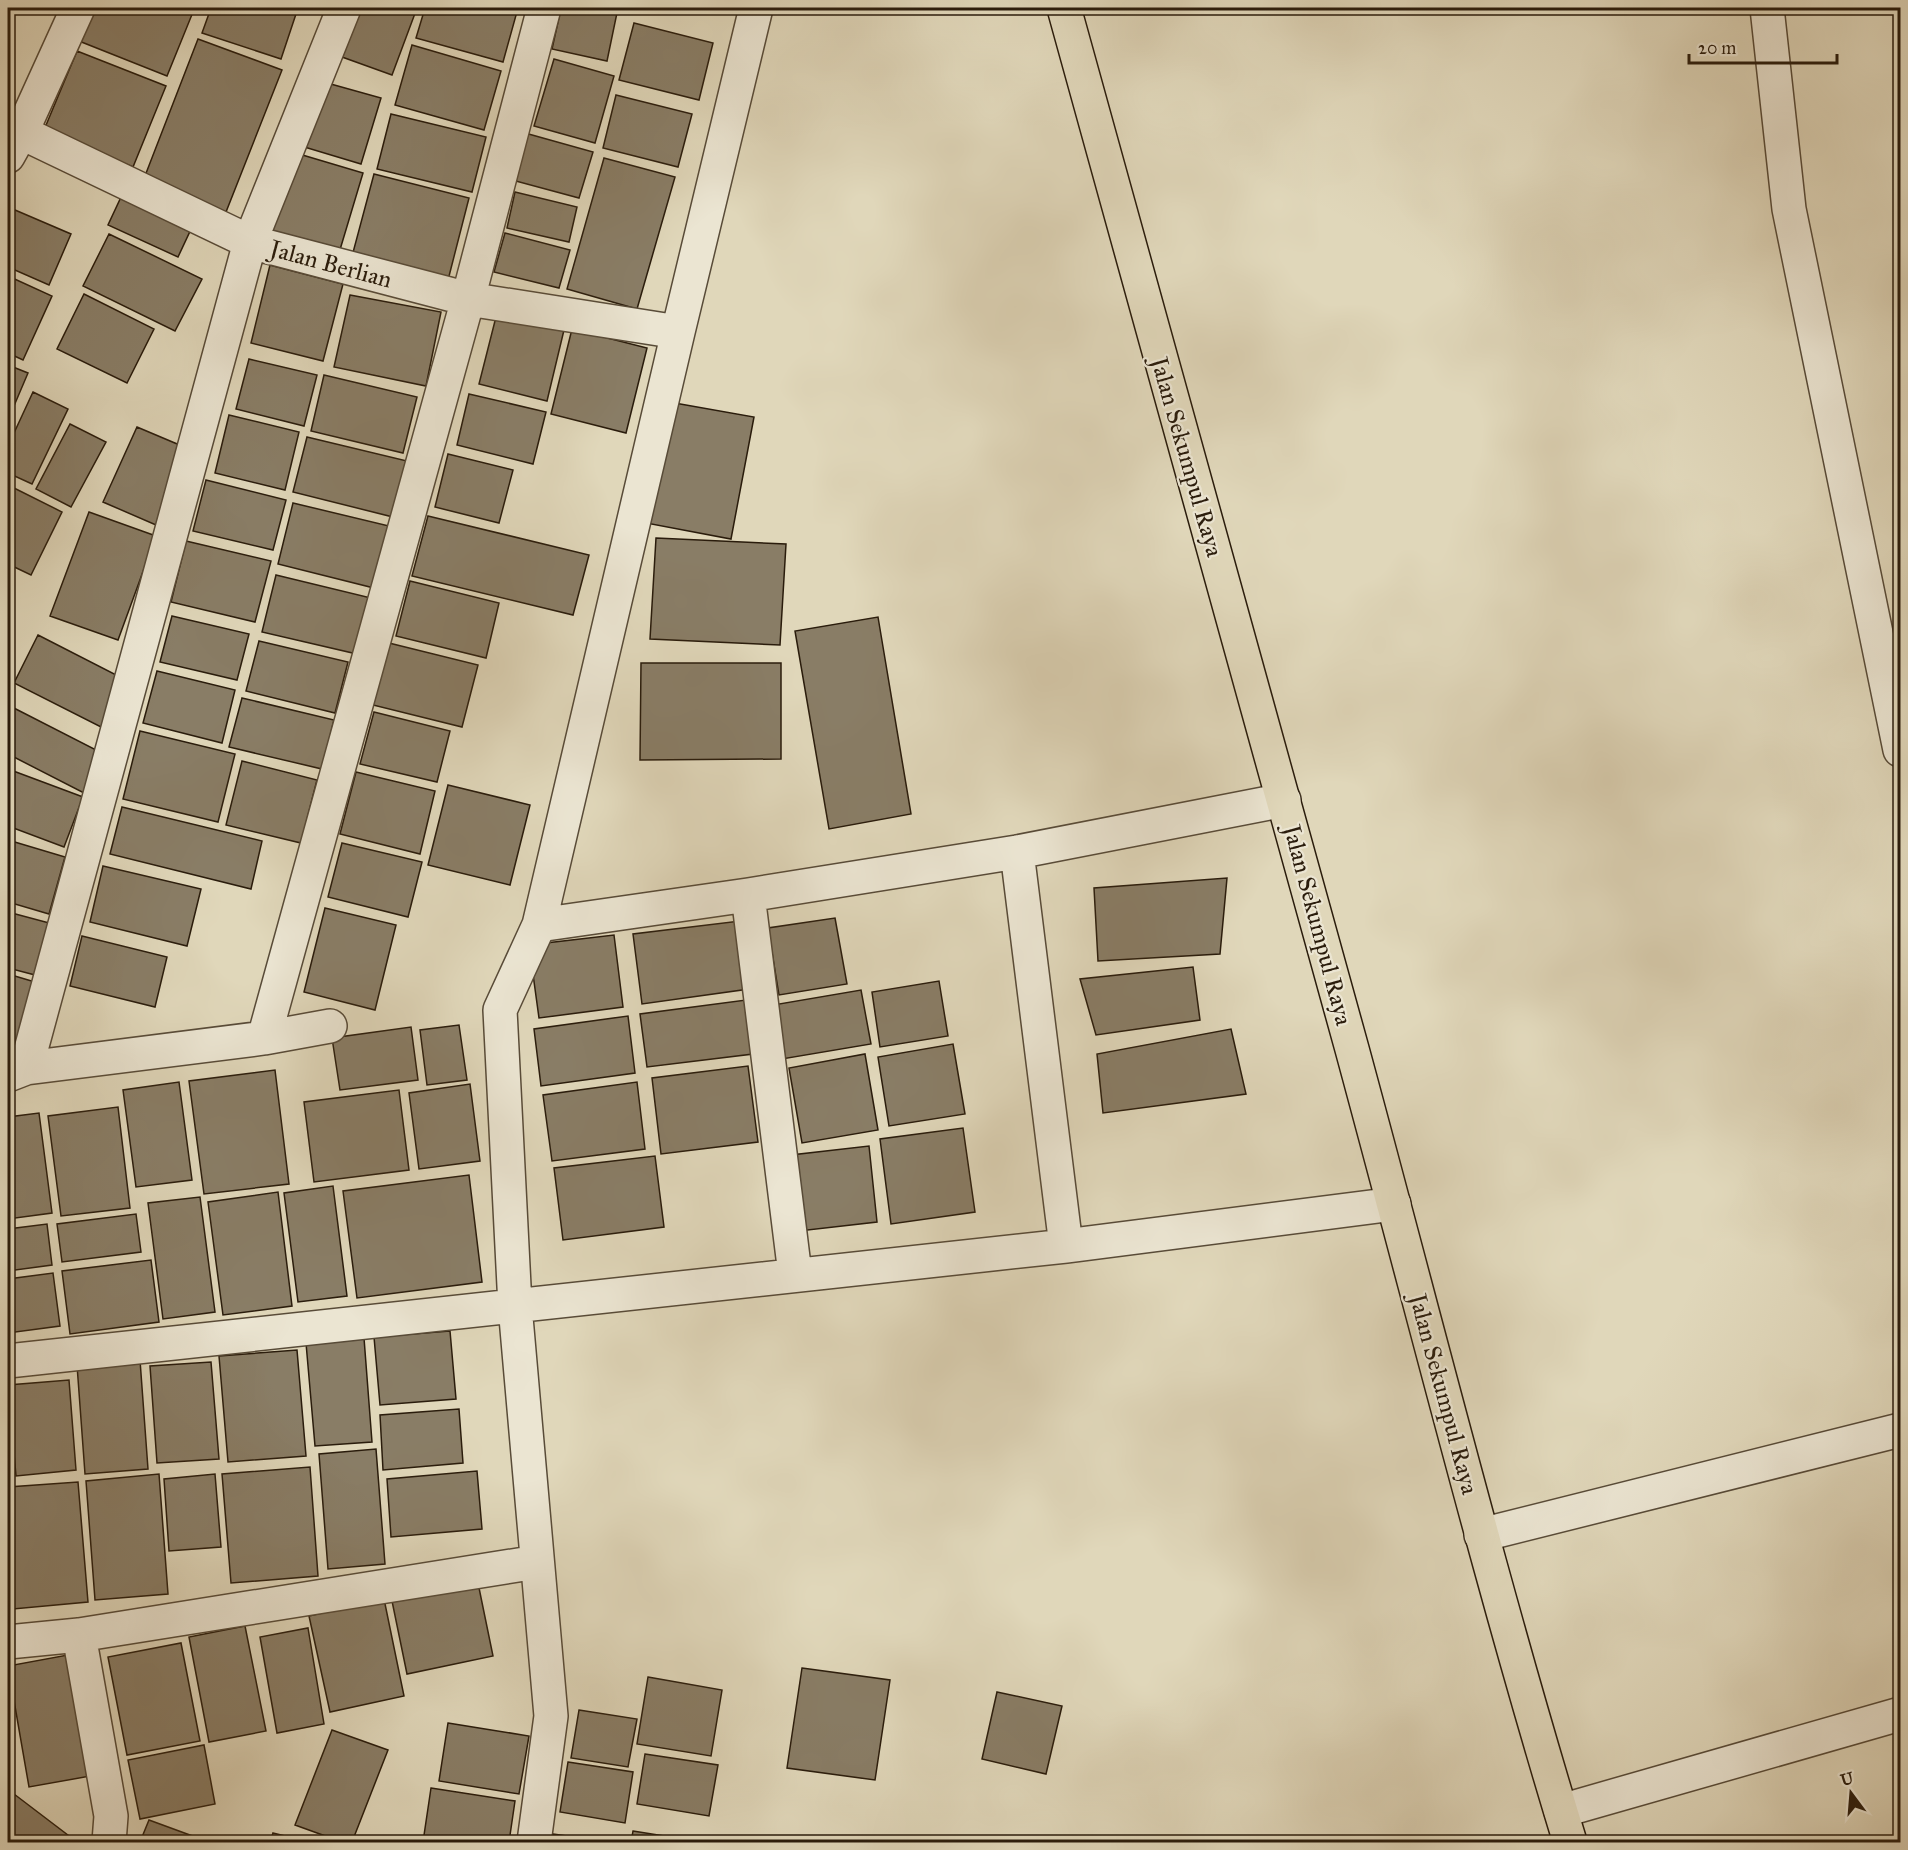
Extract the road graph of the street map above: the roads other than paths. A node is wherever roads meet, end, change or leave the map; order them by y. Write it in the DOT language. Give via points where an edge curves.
graph roads {
  1 [pos="78,8"];
  2 [pos="344,8"];
  3 [pos="544,8"];
  4 [pos="756,8"];
  5 [pos="1064,8"];
  6 [pos="1767,8"];
  7 [pos="12,138"];
  8 [pos="250,242"];
  9 [pos="468,299"];
  10 [pos="678,332"];
  11 [pos="1900,750"];
  12 [pos="1284,800"];
  13 [pos="1017,852"];
  14 [pos="748,896"];
  15 [pos="539,925"];
  16 [pos="330,1026"];
  17 [pos="264,1038"];
  18 [pos="17,1071"];
  19 [pos="1394,1204"];
  20 [pos="1066,1246"];
  21 [pos="795,1274"];
  22 [pos="515,1306"];
  23 [pos="8,1361"];
  24 [pos="1900,1430"];
  25 [pos="1481,1535"];
  26 [pos="537,1562"];
  27 [pos="79,1635"];
  28 [pos="8,1642"];
  29 [pos="1900,1714"];
  30 [pos="1561,1811"];
  31 [pos="108,1842"];
  32 [pos="534,1842"];
  33 [pos="1570,1842"];
  1 -- 7 [label="street"];
  2 -- 8 [label="street"];
  3 -- 9 [label="street"];
  4 -- 10 [label="street"];
  5 -- 12 [label="main road, Jalan Sekumpul Raya"];
  6 -- 11 [label="street" via="1790,208"];
  7 -- 8 [label="street, Jalan Berlian"];
  8 -- 9 [label="street, Jalan Berlian"];
  8 -- 18 [label="street"];
  9 -- 10 [label="street, Jalan Berlian"];
  9 -- 17 [label="street"];
  10 -- 15 [label="street"];
  12 -- 13 [label="street"];
  12 -- 19 [label="main road, Jalan Sekumpul Raya"];
  13 -- 14 [label="street"];
  13 -- 20 [label="street"];
  14 -- 15 [label="street"];
  14 -- 21 [label="street"];
  15 -- 22 [label="street" via="500,1010"];
  16 -- 17 [label="street"];
  17 -- 18 [label="street"];
  19 -- 20 [label="street"];
  19 -- 25 [label="main road, Jalan Sekumpul Raya"];
  20 -- 21 [label="street"];
  21 -- 22 [label="street"];
  22 -- 23 [label="street"];
  22 -- 26 [label="street"];
  24 -- 25 [label="street"];
  25 -- 30 [label="main road, Jalan Sekumpul Raya"];
  26 -- 27 [label="street"];
  26 -- 32 [label="street" via="551,1716"];
  27 -- 28 [label="street"];
  27 -- 31 [label="street" via="111,1816"];
  29 -- 30 [label="street"];
  30 -- 33 [label="main road, Jalan Sekumpul Raya"];
}
